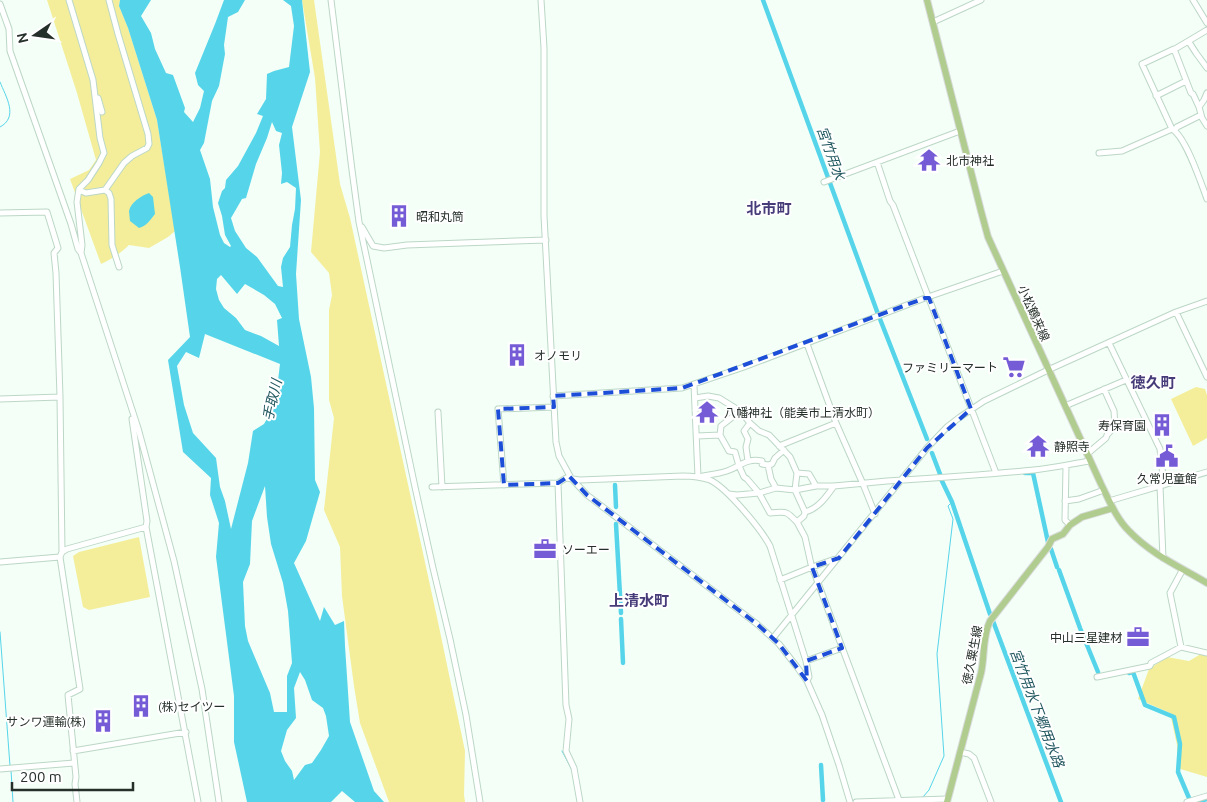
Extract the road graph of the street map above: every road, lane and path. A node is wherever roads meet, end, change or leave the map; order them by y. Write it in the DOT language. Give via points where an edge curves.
graph roads {
  1 [pos="69,0"];
  2 [pos="109,0"];
  3 [pos="331,0"];
  4 [pos="541,0"];
  5 [pos="927,0"];
  6 [pos="981,0"];
  7 [pos="1193,0"];
  8 [pos="0,4"];
  9 [pos="933,22"];
  10 [pos="1207,23"];
  11 [pos="1207,30"];
  12 [pos="1189,42"];
  13 [pos="1174,49"];
  14 [pos="1207,68"];
  15 [pos="1186,81"];
  16 [pos="95,87"];
  17 [pos="1207,93"];
  18 [pos="1156,96"];
  19 [pos="1199,107"];
  20 [pos="102,112"];
  21 [pos="1201,114"];
  22 [pos="1207,126"];
  23 [pos="1173,129"];
  24 [pos="960,131"];
  25 [pos="1099,153"];
  26 [pos="877,162"];
  27 [pos="824,182"];
  28 [pos="79,190"];
  29 [pos="105,190"];
  30 [pos="1207,199"];
  31 [pos="0,213"];
  32 [pos="359,222"];
  33 [pos="546,240"];
  34 [pos="81,253"];
  35 [pos="119,267"];
  36 [pos="1003,271"];
  37 [pos="929,298"];
  38 [pos="1207,301"];
  39 [pos="1176,312"];
  40 [pos="1109,343"];
  41 [pos="807,344"];
  42 [pos="1048,370"];
  43 [pos="1207,377"];
  44 [pos="1126,380"];
  45 [pos="694,385"];
  46 [pos="1104,389"];
  47 [pos="553,396"];
  48 [pos="60,397"];
  49 [pos="695,398"];
  50 [pos="0,399"];
  51 [pos="1065,406"];
  52 [pos="554,408"];
  53 [pos="971,409"];
  54 [pos="740,410"];
  55 [pos="438,412"];
  56 [pos="133,414"];
  57 [pos="750,423"];
  58 [pos="836,423"];
  59 [pos="720,435"];
  60 [pos="697,436"];
  61 [pos="779,446"];
  62 [pos="784,450"];
  63 [pos="1087,454"];
  64 [pos="748,461"];
  65 [pos="1090,461"];
  66 [pos="768,465"];
  67 [pos="739,466"];
  68 [pos="1066,466"];
  69 [pos="1207,472"];
  70 [pos="797,473"];
  71 [pos="996,473"];
  72 [pos="698,477"];
  73 [pos="568,478"];
  74 [pos="901,480"];
  75 [pos="558,483"];
  76 [pos="863,484"];
  77 [pos="1162,485"];
  78 [pos="504,486"];
  79 [pos="816,486"];
  80 [pos="834,486"];
  81 [pos="432,487"];
  82 [pos="442,487"];
  83 [pos="776,488"];
  84 [pos="795,490"];
  85 [pos="1104,490"];
  86 [pos="759,493"];
  87 [pos="729,494"];
  88 [pos="1065,501"];
  89 [pos="1111,504"];
  90 [pos="806,512"];
  91 [pos="874,514"];
  92 [pos="797,522"];
  93 [pos="1070,525"];
  94 [pos="146,527"];
  95 [pos="61,555"];
  96 [pos="839,558"];
  97 [pos="1163,558"];
  98 [pos="0,562"];
  99 [pos="812,567"];
  100 [pos="1184,569"];
  101 [pos="780,580"];
  102 [pos="1207,583"];
  103 [pos="819,584"];
  104 [pos="792,615"];
  105 [pos="774,638"];
  106 [pos="1181,647"];
  107 [pos="842,648"];
  108 [pos="1207,653"];
  109 [pos="806,661"];
  110 [pos="1097,677"];
  111 [pos="806,681"];
  112 [pos="186,732"];
  113 [pos="73,751"];
  114 [pos="960,752"];
  115 [pos="74,763"];
  116 [pos="0,769"];
  117 [pos="1207,796"];
  118 [pos="900,800"];
  119 [pos="947,801"];
  120 [pos="77,802"];
  121 [pos="198,802"];
  122 [pos="219,802"];
  123 [pos="480,802"];
  124 [pos="580,802"];
  125 [pos="850,802"];
  126 [pos="856,802"];
  127 [pos="991,802"];
  128 [pos="1187,802"];
  1 -- 16 [label="street"];
  2 -- 29 [label="street" via="150,139 147,148 124,163"];
  3 -- 32 [label="street"];
  4 -- 33 [label="street"];
  5 -- 9 [label="main road, 小松鶴来線"];
  6 -- 9 [label="street"];
  7 -- 10 [label="street"];
  8 -- 34 [label="street" via="8,29 10,51"];
  9 -- 24 [label="main road, 小松鶴来線"];
  11 -- 12 [label="street"];
  12 -- 13 [label="street"];
  12 -- 14 [label="street"];
  13 -- 15 [label="street"];
  13 -- 18 [label="street" via="1142,64"];
  15 -- 18 [label="street"];
  15 -- 19 [label="street"];
  16 -- 20 [label="street"];
  16 -- 28 [label="street" via="104,153"];
  17 -- 19 [label="street"];
  18 -- 23 [label="street"];
  19 -- 21 [label="street"];
  21 -- 22 [label="street"];
  21 -- 23 [label="street"];
  23 -- 25 [label="street" via="1122,151"];
  23 -- 30 [label="street" via="1191,158"];
  24 -- 26 [label="street"];
  24 -- 36 [label="main road, 小松鶴来線" via="988,237"];
  26 -- 27 [label="street"];
  26 -- 37 [label="street"];
  28 -- 29 [label="street" via="86,193"];
  28 -- 34 [label="street"];
  29 -- 35 [label="street" via="110,193 112,245"];
  31 -- 48 [label="street" via="46,212 49,218 58,248 54,253"];
  32 -- 33 [label="street" via="373,246 384,248"];
  32 -- 123 [label="street" via="466,714"];
  33 -- 47 [label="street"];
  34 -- 56 [label="street"];
  36 -- 37 [label="street"];
  36 -- 42 [label="main road, 小松鶴来線"];
  37 -- 41 [label="street"];
  37 -- 53 [label="street"];
  38 -- 39 [label="street"];
  39 -- 40 [label="street"];
  39 -- 43 [label="street"];
  40 -- 42 [label="street"];
  40 -- 44 [label="street"];
  41 -- 45 [label="street"];
  41 -- 58 [label="street"];
  42 -- 51 [label="main road, 小松鶴来線"];
  42 -- 53 [label="street"];
  44 -- 46 [label="street"];
  44 -- 77 [label="street" via="1160,449"];
  45 -- 47 [label="street"];
  45 -- 49 [label="street"];
  46 -- 51 [label="street"];
  46 -- 63 [label="street" via="1114,411 1115,426"];
  47 -- 52 [label="street"];
  48 -- 50 [label="street"];
  48 -- 95 [label="street"];
  49 -- 54 [label="street" via="719,398"];
  49 -- 60 [label="street"];
  51 -- 63 [label="main road, 小松鶴来線"];
  52 -- 73 [label="street" via="556,442"];
  52 -- 78 [label="street" via="498,409"];
  53 -- 71 [label="street"];
  53 -- 74 [label="street" via="941,433"];
  54 -- 57 [label="street"];
  54 -- 59 [label="street" via="722,426"];
  55 -- 82 [label="street"];
  56 -- 94 [label="street"];
  56 -- 122 [label="street" via="174,561 202,689"];
  57 -- 61 [label="street"];
  57 -- 64 [label="street" via="744,431 748,439"];
  58 -- 61 [label="street"];
  58 -- 76 [label="street"];
  59 -- 60 [label="street"];
  59 -- 67 [label="street" via="729,451 735,452"];
  60 -- 72 [label="street"];
  61 -- 62 [label="street"];
  62 -- 66 [label="street"];
  62 -- 70 [label="street"];
  63 -- 65 [label="main road, 小松鶴来線"];
  64 -- 66 [label="street" via="762,461"];
  64 -- 67 [label="street"];
  65 -- 68 [label="street"];
  65 -- 85 [label="main road, 小松鶴来線"];
  66 -- 83 [label="street"];
  67 -- 72 [label="street"];
  67 -- 86 [label="street" via="744,477"];
  68 -- 71 [label="street"];
  68 -- 88 [label="street"];
  69 -- 77 [label="street"];
  70 -- 79 [label="street" via="809,474"];
  70 -- 84 [label="street"];
  71 -- 74 [label="street"];
  72 -- 73 [label="street"];
  72 -- 87 [label="street"];
  73 -- 75 [label="street"];
  73 -- 105 [label="street"];
  74 -- 76 [label="street"];
  74 -- 91 [label="street"];
  75 -- 78 [label="street"];
  75 -- 124 [label="street" via="569,719 566,751 574,768"];
  76 -- 80 [label="street"];
  76 -- 91 [label="street"];
  77 -- 89 [label="street"];
  77 -- 97 [label="street"];
  78 -- 82 [label="street"];
  79 -- 80 [label="street"];
  79 -- 84 [label="street"];
  80 -- 90 [label="street" via="826,499"];
  81 -- 82 [label="street"];
  83 -- 84 [label="street"];
  83 -- 86 [label="street"];
  84 -- 90 [label="street"];
  85 -- 88 [label="street"];
  85 -- 89 [label="main road, 小松鶴来線"];
  86 -- 87 [label="street"];
  86 -- 92 [label="street" via="770,513 788,513"];
  87 -- 101 [label="street" via="766,538"];
  88 -- 93 [label="street" via="1065,520"];
  89 -- 93 [label="main road, 徳久粟生線"];
  89 -- 97 [label="main road, 小松鶴来線" via="1128,531"];
  90 -- 92 [label="street"];
  91 -- 96 [label="street"];
  92 -- 99 [label="street" via="805,536"];
  93 -- 114 [label="main road, 徳久粟生線" via="1063,534 1052,539 990,621 984,660"];
  94 -- 95 [label="street" via="67,549"];
  94 -- 112 [label="street"];
  95 -- 98 [label="street"];
  95 -- 113 [label="street" via="80,689 68,695"];
  96 -- 99 [label="street"];
  96 -- 103 [label="street"];
  97 -- 100 [label="main road, 小松鶴来線"];
  99 -- 101 [label="street"];
  99 -- 103 [label="street"];
  100 -- 102 [label="main road, 小松鶴来線"];
  100 -- 106 [label="street" via="1170,593"];
  101 -- 104 [label="street"];
  103 -- 104 [label="street"];
  103 -- 107 [label="street"];
  104 -- 105 [label="street"];
  104 -- 109 [label="street"];
  105 -- 111 [label="street"];
  106 -- 108 [label="street"];
  106 -- 110 [label="street" via="1150,666"];
  107 -- 109 [label="street"];
  107 -- 118 [label="street"];
  109 -- 111 [label="street" via="809,677"];
  111 -- 125 [label="street" via="822,715"];
  112 -- 113 [label="street"];
  112 -- 121 [label="street"];
  113 -- 115 [label="street"];
  114 -- 119 [label="main road, 徳久粟生線"];
  114 -- 127 [label="street" via="974,758"];
  115 -- 116 [label="street"];
  115 -- 120 [label="street"];
  117 -- 128 [label="street"];
  118 -- 119 [label="street"];
  118 -- 126 [label="street"];
}
